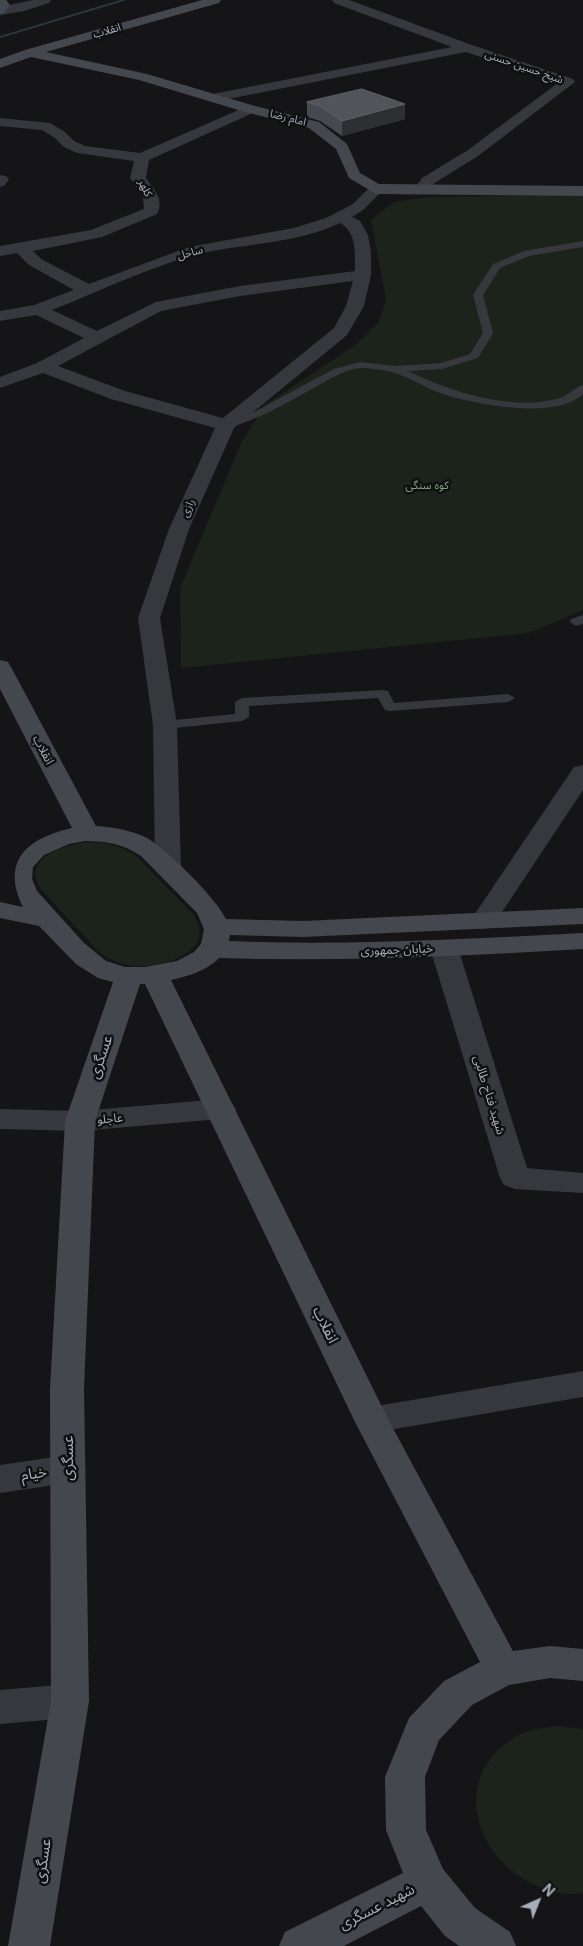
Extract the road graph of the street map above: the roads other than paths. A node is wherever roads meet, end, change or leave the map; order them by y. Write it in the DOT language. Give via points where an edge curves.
graph roads {
  1 [pos="45,0"];
  2 [pos="215,0"];
  3 [pos="338,0"];
  4 [pos="0,1"];
  5 [pos="0,11"];
  6 [pos="467,48"];
  7 [pos="30,53"];
  8 [pos="502,60"];
  9 [pos="0,64"];
  10 [pos="475,65"];
  11 [pos="213,98"];
  12 [pos="250,109"];
  13 [pos="0,122"];
  14 [pos="142,158"];
  15 [pos="376,189"];
  16 [pos="422,189"];
  17 [pos="583,191"];
  18 [pos="340,217"];
  19 [pos="583,244"];
  20 [pos="21,248"];
  21 [pos="0,251"];
  22 [pos="363,275"];
  23 [pos="88,290"];
  24 [pos="38,310"];
  25 [pos="0,316"];
  26 [pos="97,338"];
  27 [pos="43,368"];
  28 [pos="396,369"];
  29 [pos="0,383"];
  30 [pos="583,388"];
  31 [pos="226,425"];
  32 [pos="0,667"];
  33 [pos="508,698"];
  34 [pos="165,726"];
  35 [pos="583,772"];
  36 [pos="87,833"];
  37 [pos="168,869"];
  38 [pos="11,887"];
  39 [pos="0,910"];
  40 [pos="583,916"];
  41 [pos="49,920"];
  42 [pos="483,921"];
  43 [pos="214,938"];
  44 [pos="583,941"];
  45 [pos="444,948"];
  46 [pos="142,976"];
  47 [pos="221,1109"];
  48 [pos="0,1120"];
  49 [pos="80,1121"];
  50 [pos="580,1183"];
  51 [pos="583,1384"];
  52 [pos="371,1420"];
  53 [pos="68,1469"];
  54 [pos="0,1479"];
  55 [pos="583,1665"];
  56 [pos="504,1670"];
  57 [pos="70,1701"];
  58 [pos="0,1708"];
  59 [pos="427,1882"];
  60 [pos="29,1946"];
  61 [pos="300,1946"];
  62 [pos="495,1946"];
  1 -- 5 [label="street"];
  2 -- 7 [label="street, انقلاب"];
  3 -- 6 [label="street, شیخ حسین حسنی"];
  4 -- 5 [label="street" via="4,5"];
  6 -- 8 [label="street, شیخ حسین حسنی"];
  6 -- 11 [label="street"];
  7 -- 9 [label="street, انقلاب"];
  7 -- 11 [label="street, امام رضا" via="142,77"];
  8 -- 10 [label="street"];
  8 -- 16 [label="street, شیخ حسین حسنی" via="568,82 473,153 427,181"];
  11 -- 12 [label="street, امام رضا"];
  12 -- 14 [label="street"];
  12 -- 15 [label="street, امام رضا" via="314,125 342,147 354,175"];
  13 -- 14 [label="street" via="45,126 82,150"];
  14 -- 20 [label="street, کلهر" via="138,178 151,197 152,211 105,232"];
  15 -- 16 [label="street"];
  15 -- 18 [label="street, ساحل" via="358,207"];
  16 -- 17 [label="street"];
  18 -- 22 [label="street, رازی" via="354,224 360,235"];
  18 -- 23 [label="street, ساحل" via="297,232 195,250"];
  19 -- 28 [label="lane" via="527,253 496,266 478,295 488,333 474,356 442,366"];
  20 -- 21 [label="street, کلهر"];
  20 -- 23 [label="street" via="35,262"];
  22 -- 26 [label="street" via="240,291 156,307"];
  22 -- 31 [label="street, رازی" via="354,306 341,331"];
  23 -- 24 [label="street, ساحل"];
  24 -- 25 [label="street, ساحل"];
  24 -- 26 [label="street"];
  26 -- 27 [label="street"];
  27 -- 29 [label="street"];
  27 -- 31 [label="street" via="118,395"];
  28 -- 30 [label="lane" via="411,378 474,400 512,404 562,402"];
  28 -- 31 [label="lane" via="360,365 338,371 258,414"];
  31 -- 34 [label="street, رازی" via="179,529 149,618"];
  32 -- 36 [label="street, انقلاب"];
  33 -- 34 [label="lane" via="390,707 383,694 242,702 242,717"];
  34 -- 37 [label="street, رازی"];
  35 -- 42 [label="street"];
  36 -- 37 [label="street" via="123,836 138,843"];
  36 -- 38 [label="street" via="66,836 34,850 23,860 19,883"];
  37 -- 43 [label="street" via="216,920"];
  38 -- 41 [label="street"];
  39 -- 41 [label="street"];
  40 -- 42 [label="street, خیابان جمهوری"];
  41 -- 46 [label="street" via="93,965 109,972"];
  42 -- 43 [label="street, خیابان جمهوری" via="303,929"];
  43 -- 45 [label="street, خیابان جمهوری" via="296,952"];
  43 -- 46 [label="street" via="204,956 190,966 171,973"];
  44 -- 45 [label="street, خیابان جمهوری"];
  45 -- 50 [label="street, شهید فتاح طالبی" via="514,1178"];
  46 -- 47 [label="street, انقلاب"];
  46 -- 49 [label="street, عسگری"];
  47 -- 49 [label="street, عاجلو"];
  47 -- 52 [label="street, انقلاب"];
  48 -- 49 [label="street, عاجلو"];
  49 -- 53 [label="street, عسگری" via="67,1389"];
  51 -- 52 [label="street"];
  52 -- 56 [label="street, انقلاب"];
  53 -- 54 [label="street, خیام"];
  53 -- 57 [label="street, عسگری"];
  55 -- 56 [label="street" via="550,1662"];
  56 -- 59 [label="street" via="458,1693 423,1730 405,1777 406,1830"];
  57 -- 58 [label="street"];
  57 -- 60 [label="street, عسگری"];
  59 -- 61 [label="street, شهید عسگری"];
  59 -- 62 [label="street" via="460,1922"];
}
